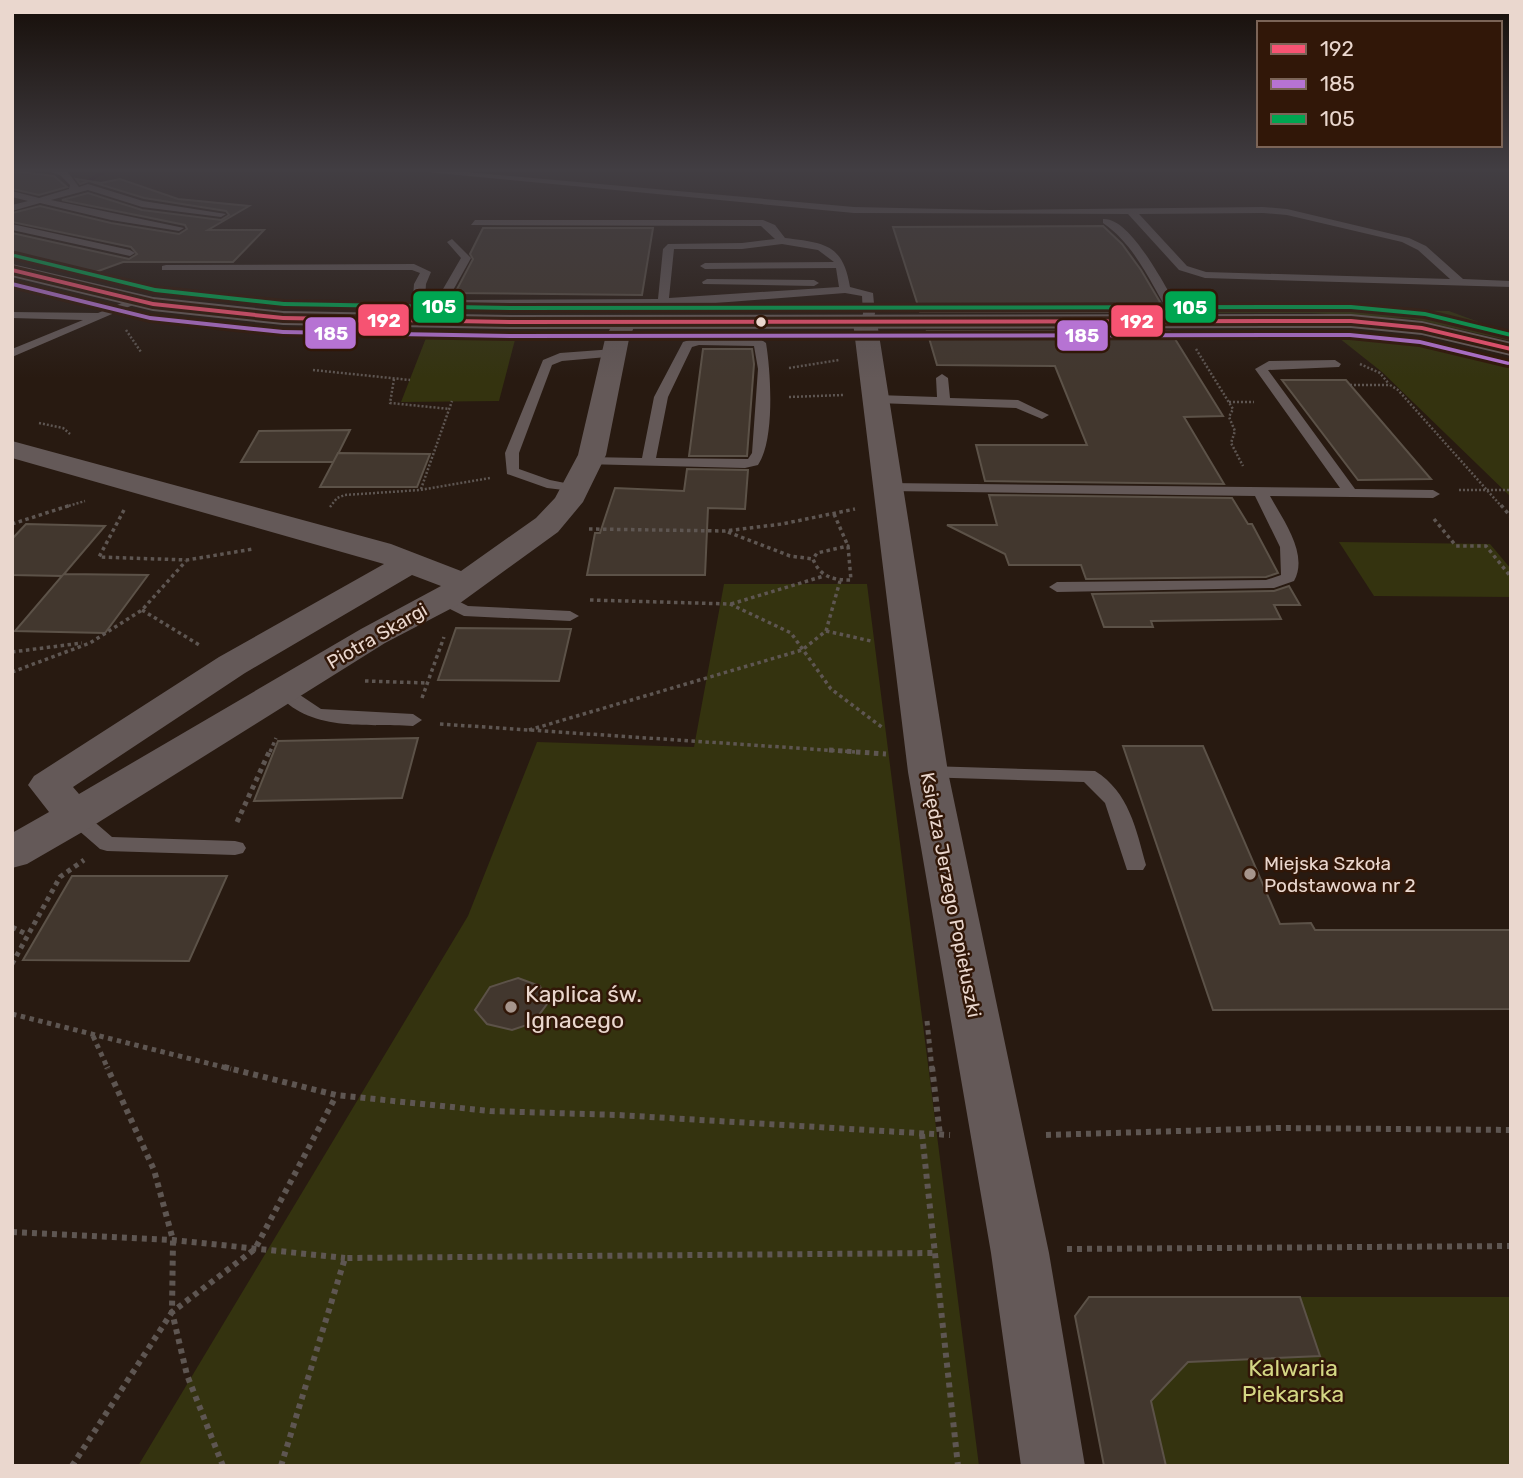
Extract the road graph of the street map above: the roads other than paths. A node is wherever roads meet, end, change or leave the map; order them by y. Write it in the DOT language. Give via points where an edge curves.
graph roads {
  1 [pos="71,240"];
  2 [pos="1128,240"];
  3 [pos="1158,240"];
  4 [pos="1405,240"];
  5 [pos="782,241"];
  6 [pos="452,242"];
  7 [pos="130,253"];
  8 [pos="840,265"];
  9 [pos="705,266"];
  10 [pos="166,268"];
  11 [pos="12,271"];
  12 [pos="707,282"];
  13 [pos="1461,283"];
  14 [pos="1511,284"];
  15 [pos="844,287"];
  16 [pos="136,300"];
  17 [pos="663,302"];
  18 [pos="12,315"];
  19 [pos="100,317"];
  20 [pos="401,320"];
  21 [pos="1179,320"];
  22 [pos="865,322"];
  23 [pos="619,337"];
  24 [pos="1511,349"];
  25 [pos="12,353"];
  26 [pos="1335,364"];
  27 [pos="942,378"];
  28 [pos="864,397"];
  29 [pos="944,402"];
  30 [pos="1042,415"];
  31 [pos="12,449"];
  32 [pos="648,462"];
  33 [pos="582,475"];
  34 [pos="1261,493"];
  35 [pos="889,494"];
  36 [pos="1433,494"];
  37 [pos="1352,495"];
  38 [pos="410,562"];
  39 [pos="1057,587"];
  40 [pos="453,604"];
  41 [pos="570,616"];
  42 [pos="285,691"];
  43 [pos="413,720"];
  44 [pos="928,772"];
  45 [pos="76,817"];
  46 [pos="230,848"];
  47 [pos="12,853"];
  48 [pos="1135,864"];
  49 [pos="1053,1466"];
  1 -- 7 [label="lane"];
  2 -- 21 [label="lane"];
  3 -- 13 [label="lane" via="1189,272 1205,275"];
  4 -- 13 [label="lane" via="1422,248"];
  5 -- 8 [label="lane" via="832,253"];
  5 -- 17 [label="lane" via="672,246"];
  6 -- 17 [label="lane" via="466,258 447,289 447,299 466,303"];
  8 -- 9 [label="lane"];
  8 -- 15 [label="lane"];
  10 -- 20 [label="lane" via="414,267 426,272 419,299"];
  11 -- 16 [label="street"];
  12 -- 15 [label="lane"];
  13 -- 14 [label="lane"];
  15 -- 17 [label="lane" via="816,295"];
  15 -- 22 [label="lane" via="867,293"];
  16 -- 19 [label="lane"];
  16 -- 20 [label="street" via="284,318"];
  18 -- 19 [label="lane"];
  19 -- 25 [label="lane"];
  20 -- 23 [label="street"];
  21 -- 22 [label="street"];
  21 -- 24 [label="street" via="1395,324"];
  22 -- 23 [label="street"];
  22 -- 28 [label="street, Księdza Jerzego Popiełuszki"];
  23 -- 33 [label="street, Piotra Skargi"];
  23 -- 33 [label="lane" via="547,363 512,453 512,471 547,484"];
  26 -- 37 [label="lane" via="1261,369"];
  27 -- 29 [label="lane"];
  28 -- 29 [label="lane"];
  28 -- 35 [label="street, Księdza Jerzego Popiełuszki"];
  29 -- 30 [label="lane" via="1018,404"];
  31 -- 38 [label="street"];
  32 -- 32 [label="lane" via="753,462 759,453 764,369 762,348 756,342 698,341 687,345 661,397"];
  32 -- 33 [label="lane"];
  33 -- 40 [label="street, Piotra Skargi" via="560,513"];
  34 -- 35 [label="lane"];
  34 -- 37 [label="lane"];
  34 -- 39 [label="lane" via="1289,553 1293,568 1288,578 1268,585"];
  35 -- 44 [label="street, Księdza Jerzego Popiełuszki"];
  36 -- 37 [label="lane"];
  38 -- 40 [label="street"];
  38 -- 45 [label="street" via="232,665 48,785"];
  40 -- 41 [label="lane" via="464,611"];
  40 -- 42 [label="street, Piotra Skargi" via="373,636"];
  42 -- 43 [label="lane" via="317,715"];
  42 -- 45 [label="street, Piotra Skargi"];
  44 -- 48 [label="lane" via="1088,776 1113,794"];
  44 -- 49 [label="street, Księdza Jerzego Popiełuszki" via="1020,1253"];
  45 -- 46 [label="lane" via="107,844"];
  45 -- 47 [label="street, Piotra Skargi"];
}
